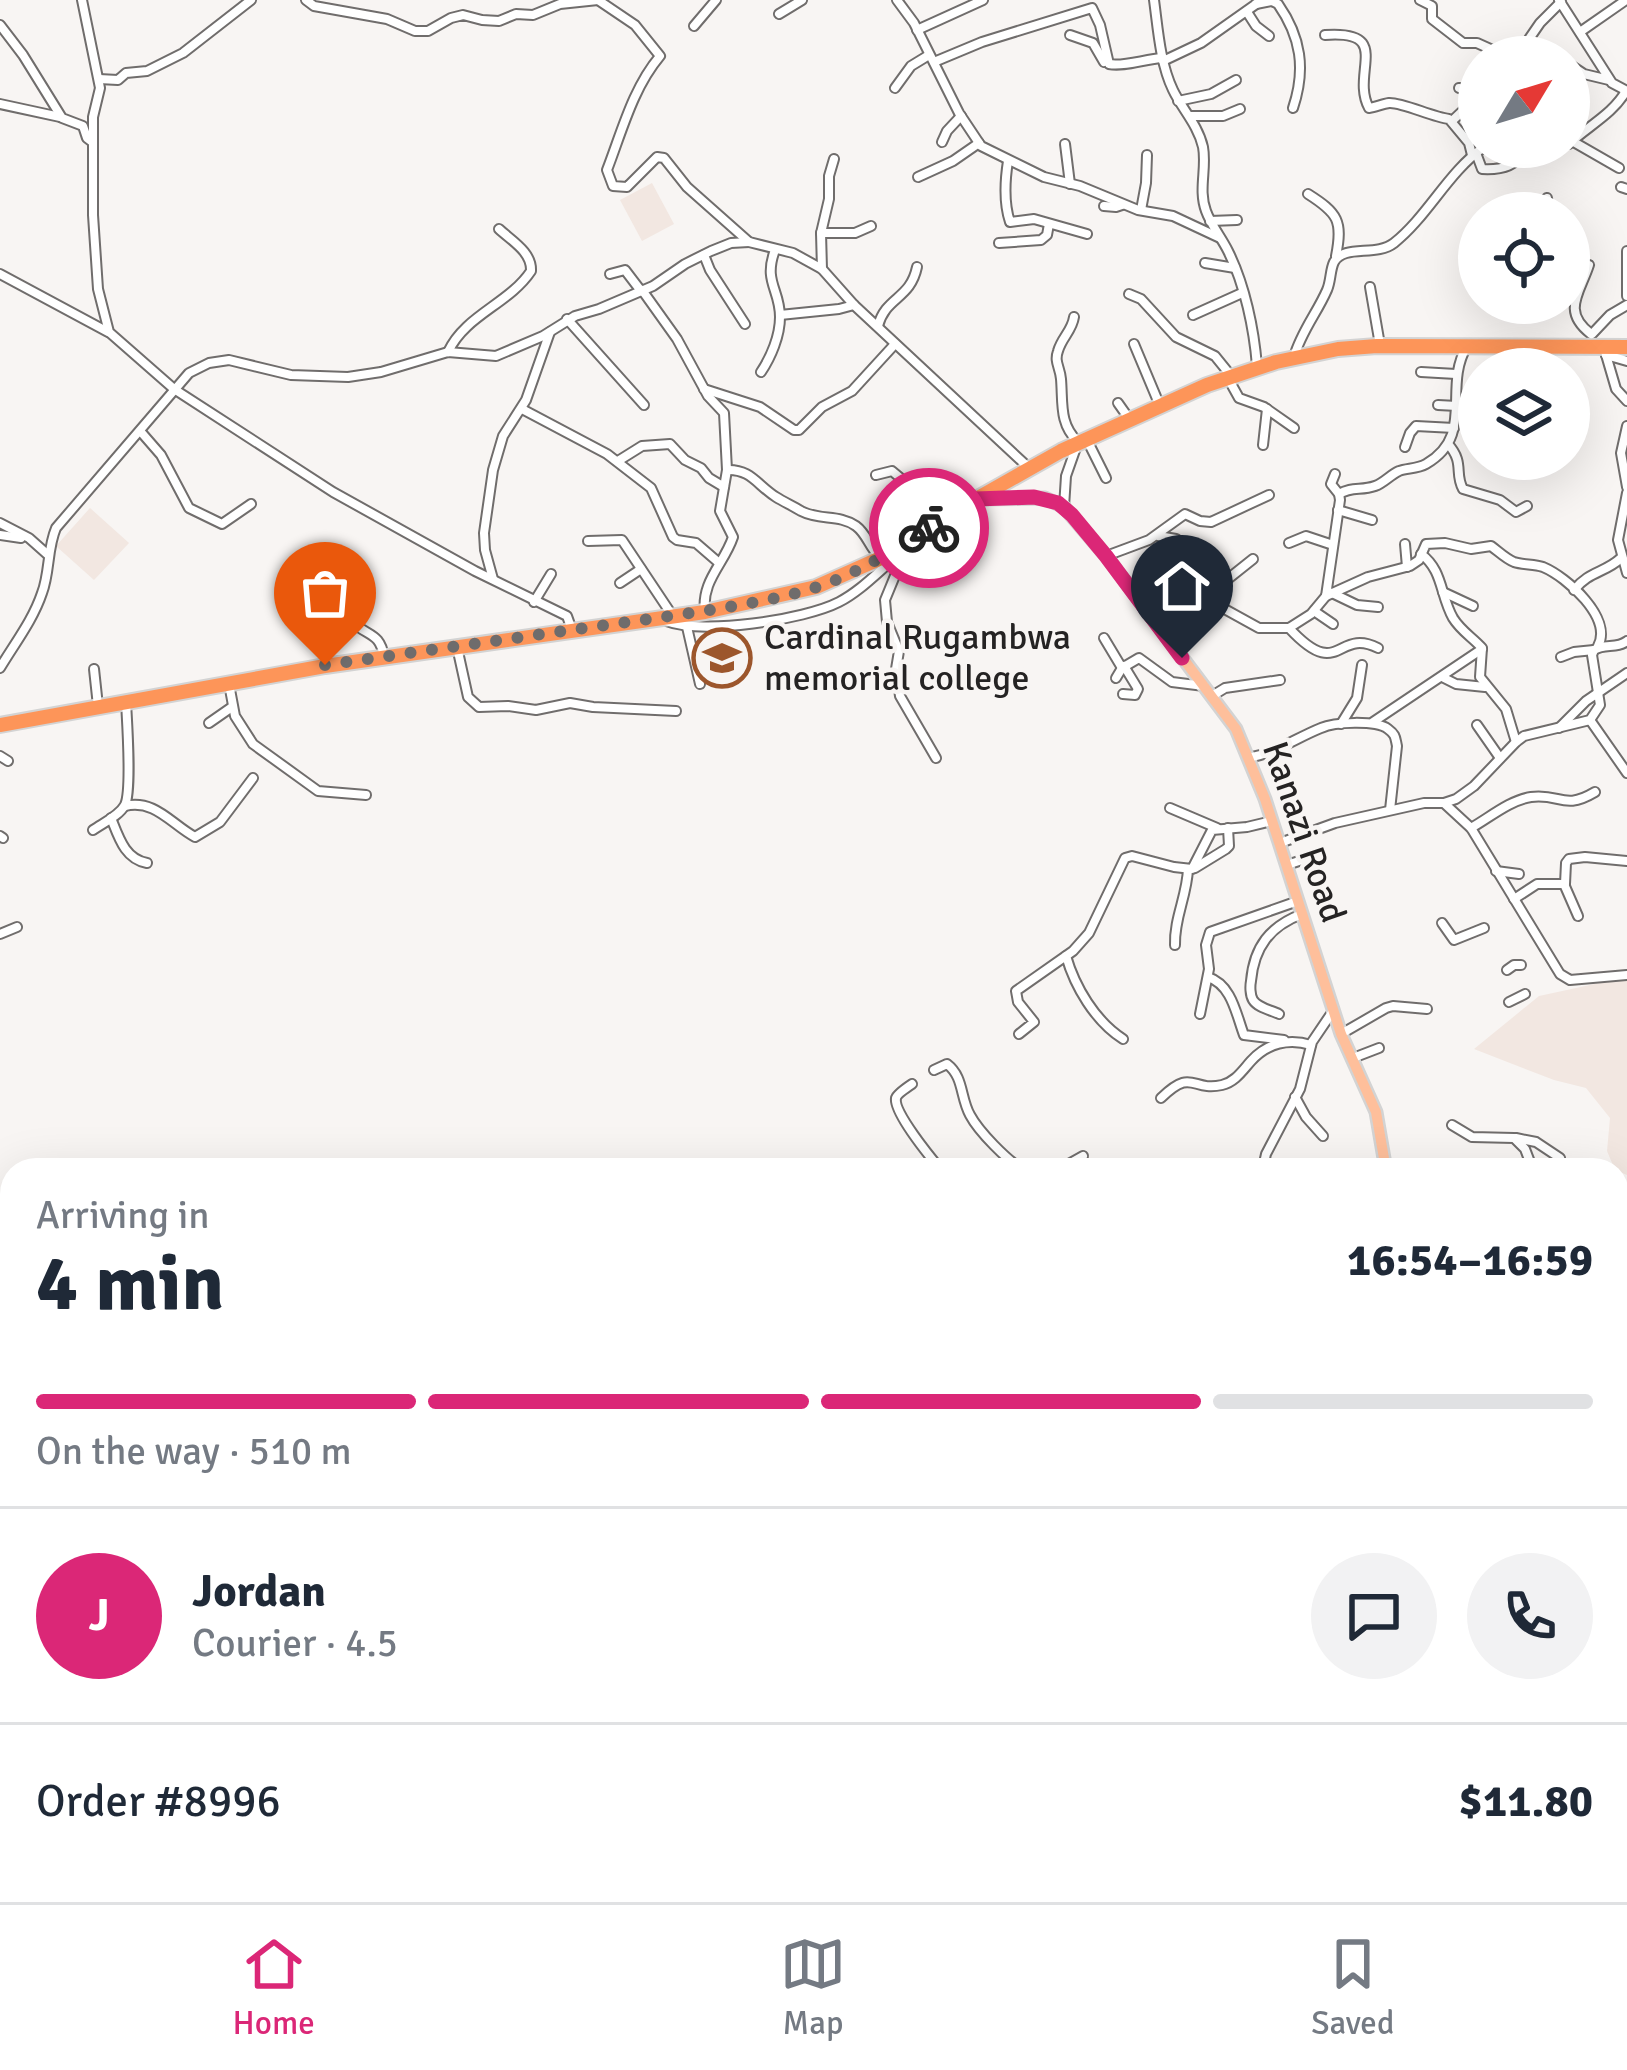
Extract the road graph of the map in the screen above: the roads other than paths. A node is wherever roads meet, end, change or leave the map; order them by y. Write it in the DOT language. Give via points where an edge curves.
graph roads {
  1 [pos="82,0"];
  2 [pos="251,0"];
  3 [pos="306,0"];
  4 [pos="598,0"];
  5 [pos="716,0"];
  6 [pos="802,0"];
  7 [pos="897,0"];
  8 [pos="983,0"];
  9 [pos="1154,0"];
  10 [pos="1420,0"];
  11 [pos="1626,0"];
  12 [pos="1560,1"];
  13 [pos="1258,2"];
  14 [pos="1247,12"];
  15 [pos="779,14"];
  16 [pos="0,25"];
  17 [pos="694,26"];
  18 [pos="917,30"];
  19 [pos="1580,32"];
  20 [pos="1325,34"];
  21 [pos="1070,35"];
  22 [pos="1269,36"];
  23 [pos="1531,36"];
  24 [pos="1458,39"];
  25 [pos="932,59"];
  26 [pos="1163,60"];
  27 [pos="1108,64"];
  28 [pos="1590,75"];
  29 [pos="99,79"];
  30 [pos="1236,80"];
  31 [pos="1609,80"];
  32 [pos="895,88"];
  33 [pos="1627,92"];
  34 [pos="1178,101"];
  35 [pos="0,104"];
  36 [pos="1294,108"];
  37 [pos="1240,109"];
  38 [pos="961,116"];
  39 [pos="1188,116"];
  40 [pos="1458,116"];
  41 [pos="62,118"];
  42 [pos="1452,121"];
  43 [pos="1590,127"];
  44 [pos="1458,129"];
  45 [pos="92,142"];
  46 [pos="942,142"];
  47 [pos="979,143"];
  48 [pos="1065,144"];
  49 [pos="1590,153"];
  50 [pos="1147,155"];
  51 [pos="834,159"];
  52 [pos="1008,161"];
  53 [pos="1462,168"];
  54 [pos="1619,168"];
  55 [pos="918,177"];
  56 [pos="1070,184"];
  57 [pos="1308,194"];
  58 [pos="1124,204"];
  59 [pos="1104,206"];
  60 [pos="1141,210"];
  61 [pos="1237,220"];
  62 [pos="1210,221"];
  63 [pos="1049,224"];
  64 [pos="871,226"];
  65 [pos="500,229"];
  66 [pos="821,233"];
  67 [pos="1087,234"];
  68 [pos="1220,238"];
  69 [pos="749,242"];
  70 [pos="999,243"];
  71 [pos="775,250"];
  72 [pos="1627,251"];
  73 [pos="704,255"];
  74 [pos="1334,262"];
  75 [pos="1205,263"];
  76 [pos="916,267"];
  77 [pos="1235,268"];
  78 [pos="822,269"];
  79 [pos="0,274"];
  80 [pos="610,274"];
  81 [pos="1370,287"];
  82 [pos="642,290"];
  83 [pos="1242,293"];
  84 [pos="1130,294"];
  85 [pos="1627,296"];
  86 [pos="854,305"];
  87 [pos="1627,305"];
  88 [pos="1615,311"];
  89 [pos="780,315"];
  90 [pos="1193,315"];
  91 [pos="1074,316"];
  92 [pos="1627,317"];
  93 [pos="567,319"];
  94 [pos="745,324"];
  95 [pos="1579,324"];
  96 [pos="878,327"];
  97 [pos="550,331"];
  98 [pos="109,332"];
  99 [pos="1589,341"];
  100 [pos="895,344"];
  101 [pos="1134,344"];
  102 [pos="1468,345"];
  103 [pos="1380,347"];
  104 [pos="1627,347"];
  105 [pos="1604,351"];
  106 [pos="448,352"];
  107 [pos="1071,352"];
  108 [pos="1057,353"];
  109 [pos="1293,358"];
  110 [pos="1627,361"];
  111 [pos="1258,368"];
  112 [pos="761,372"];
  113 [pos="1420,372"];
  114 [pos="1456,374"];
  115 [pos="1230,378"];
  116 [pos="174,388"];
  117 [pos="703,388"];
  118 [pos="1627,401"];
  119 [pos="1118,404"];
  120 [pos="644,405"];
  121 [pos="1438,405"];
  122 [pos="1160,406"];
  123 [pos="1456,406"];
  124 [pos="521,409"];
  125 [pos="1267,409"];
  126 [pos="1130,420"];
  127 [pos="1627,427"];
  128 [pos="1294,428"];
  129 [pos="1454,428"];
  130 [pos="141,432"];
  131 [pos="1082,441"];
  132 [pos="1448,444"];
  133 [pos="1263,445"];
  134 [pos="1406,447"];
  135 [pos="618,461"];
  136 [pos="1030,468"];
  137 [pos="727,470"];
  138 [pos="1334,474"];
  139 [pos="876,475"];
  140 [pos="1106,478"];
  141 [pos="724,487"];
  142 [pos="1627,490"];
  143 [pos="1339,494"];
  144 [pos="1269,495"];
  145 [pos="976,499"];
  146 [pos="251,504"];
  147 [pos="1527,506"];
  148 [pos="1064,507"];
  149 [pos="1338,510"];
  150 [pos="948,516"];
  151 [pos="1372,520"];
  152 [pos="0,523"];
  153 [pos="0,535"];
  154 [pos="1156,536"];
  155 [pos="28,538"];
  156 [pos="588,541"];
  157 [pos="1289,543"];
  158 [pos="1183,544"];
  159 [pos="1406,544"];
  160 [pos="907,545"];
  161 [pos="1333,545"];
  162 [pos="1421,554"];
  163 [pos="48,555"];
  164 [pos="1106,556"];
  165 [pos="880,558"];
  166 [pos="1621,558"];
  167 [pos="1252,560"];
  168 [pos="718,562"];
  169 [pos="1407,567"];
  170 [pos="641,569"];
  171 [pos="1627,573"];
  172 [pos="551,574"];
  173 [pos="493,579"];
  174 [pos="620,584"];
  175 [pos="1574,590"];
  176 [pos="1442,591"];
  177 [pos="1329,594"];
  178 [pos="1204,598"];
  179 [pos="535,602"];
  180 [pos="1138,602"];
  181 [pos="1474,606"];
  182 [pos="1378,607"];
  183 [pos="705,611"];
  184 [pos="1314,611"];
  185 [pos="1254,613"];
  186 [pos="666,617"];
  187 [pos="352,621"];
  188 [pos="1245,621"];
  189 [pos="1333,624"];
  190 [pos="686,627"];
  191 [pos="1289,628"];
  192 [pos="572,631"];
  193 [pos="1104,638"];
  194 [pos="1627,643"];
  195 [pos="457,647"];
  196 [pos="1378,648"];
  197 [pos="1482,649"];
  198 [pos="1596,649"];
  199 [pos="384,657"];
  200 [pos="1562,657"];
  201 [pos="1362,665"];
  202 [pos="1123,667"];
  203 [pos="0,668"];
  204 [pos="94,669"];
  205 [pos="1627,673"];
  206 [pos="1442,677"];
  207 [pos="1116,678"];
  208 [pos="1280,680"];
  209 [pos="229,683"];
  210 [pos="700,684"];
  211 [pos="1485,687"];
  212 [pos="1208,691"];
  213 [pos="1600,693"];
  214 [pos="1123,694"];
  215 [pos="126,701"];
  216 [pos="98,706"];
  217 [pos="232,707"];
  218 [pos="676,711"];
  219 [pos="1590,720"];
  220 [pos="208,723"];
  221 [pos="1372,723"];
  222 [pos="1341,724"];
  223 [pos="0,725"];
  224 [pos="1477,725"];
  225 [pos="1559,728"];
  226 [pos="1516,742"];
  227 [pos="936,758"];
  228 [pos="1248,758"];
  229 [pos="1500,758"];
  230 [pos="1627,773"];
  231 [pos="253,778"];
  232 [pos="1595,792"];
  233 [pos="366,795"];
  234 [pos="1460,797"];
  235 [pos="1444,802"];
  236 [pos="124,806"];
  237 [pos="1170,808"];
  238 [pos="1390,811"];
  239 [pos="111,818"];
  240 [pos="1271,821"];
  241 [pos="1468,825"];
  242 [pos="1222,828"];
  243 [pos="93,830"];
  244 [pos="1277,844"];
  245 [pos="1627,861"];
  246 [pos="147,863"];
  247 [pos="1285,866"];
  248 [pos="1190,869"];
  249 [pos="1314,869"];
  250 [pos="1495,870"];
  251 [pos="1519,874"];
  252 [pos="1564,884"];
  253 [pos="1514,898"];
  254 [pos="1298,901"];
  255 [pos="1302,914"];
  256 [pos="1578,916"];
  257 [pos="1442,923"];
  258 [pos="17,927"];
  259 [pos="1484,928"];
  260 [pos="0,934"];
  261 [pos="1175,945"];
  262 [pos="1066,956"];
  263 [pos="1520,964"];
  264 [pos="1507,970"];
  265 [pos="1627,975"];
  266 [pos="1208,977"];
  267 [pos="1525,994"];
  268 [pos="1509,1002"];
  269 [pos="1426,1009"];
  270 [pos="1334,1010"];
  271 [pos="1279,1014"];
  272 [pos="1200,1015"];
  273 [pos="1019,1034"];
  274 [pos="1341,1034"];
  275 [pos="1123,1039"];
  276 [pos="1288,1040"];
  277 [pos="1312,1045"];
  278 [pos="1379,1048"];
  279 [pos="1353,1058"];
  280 [pos="934,1070"];
  281 [pos="912,1084"];
  282 [pos="1295,1097"];
  283 [pos="1161,1098"];
  284 [pos="1452,1125"];
  285 [pos="1324,1136"];
  286 [pos="1514,1138"];
  287 [pos="1083,1156"];
  288 [pos="931,1158"];
  289 [pos="1007,1158"];
  290 [pos="1079,1158"];
  291 [pos="1265,1158"];
  292 [pos="1384,1158"];
  293 [pos="1528,1158"];
  294 [pos="1560,1158"];
  1 -- 29 [label="street"];
  2 -- 29 [label="street" via="164,63"];
  3 -- 4 [label="street" via="428,31 463,15 500,21"];
  4 -- 69 [label="street" via="627,18 660,56 630,106 609,182 627,187 662,156"];
  5 -- 17 [label="street"];
  6 -- 15 [label="street"];
  7 -- 18 [label="street"];
  8 -- 18 [label="street"];
  9 -- 26 [label="street"];
  10 -- 24 [label="street"];
  11 -- 19 [label="street"];
  12 -- 19 [label="street"];
  12 -- 23 [label="street"];
  13 -- 14 [label="street"];
  13 -- 36 [label="street" via="1278,4 1299,42"];
  14 -- 22 [label="street"];
  14 -- 26 [label="street"];
  16 -- 41 [label="street"];
  18 -- 25 [label="street"];
  19 -- 31 [label="street"];
  20 -- 42 [label="street" via="1363,43 1369,108 1390,103"];
  21 -- 27 [label="street" via="1088,39"];
  25 -- 27 [label="street" via="1092,8"];
  25 -- 32 [label="street" via="911,66"];
  25 -- 38 [label="street"];
  26 -- 27 [label="street"];
  26 -- 34 [label="street"];
  28 -- 31 [label="street"];
  29 -- 45 [label="street"];
  30 -- 34 [label="street"];
  31 -- 33 [label="street"];
  33 -- 43 [label="street"];
  34 -- 39 [label="street"];
  35 -- 41 [label="street"];
  37 -- 39 [label="street"];
  38 -- 46 [label="street"];
  38 -- 47 [label="street"];
  39 -- 62 [label="street" via="1203,148"];
  40 -- 42 [label="street"];
  41 -- 45 [label="street" via="83,126"];
  42 -- 44 [label="street"];
  45 -- 98 [label="street" via="98,290"];
  47 -- 52 [label="street"];
  47 -- 55 [label="street"];
  48 -- 56 [label="street"];
  49 -- 54 [label="street"];
  50 -- 60 [label="street"];
  51 -- 66 [label="street"];
  52 -- 56 [label="street"];
  52 -- 63 [label="street" via="1008,220"];
  53 -- 74 [label="street" via="1386,249 1344,253"];
  56 -- 58 [label="street"];
  57 -- 74 [label="street" via="1338,221"];
  58 -- 59 [label="street"];
  58 -- 60 [label="street"];
  60 -- 68 [label="street"];
  61 -- 62 [label="street"];
  62 -- 68 [label="street"];
  63 -- 67 [label="street"];
  63 -- 70 [label="street" via="1040,240"];
  64 -- 66 [label="street"];
  65 -- 106 [label="street" via="524,251 531,271"];
  66 -- 78 [label="street"];
  68 -- 77 [label="street"];
  69 -- 71 [label="street"];
  69 -- 73 [label="street"];
  71 -- 78 [label="street"];
  71 -- 89 [label="street" via="770,276"];
  72 -- 85 [label="street"];
  73 -- 82 [label="street"];
  73 -- 94 [label="street"];
  74 -- 109 [label="street"];
  75 -- 77 [label="street"];
  76 -- 96 [label="street"];
  77 -- 83 [label="street"];
  78 -- 86 [label="street"];
  79 -- 98 [label="street"];
  80 -- 82 [label="street" via="625,270"];
  81 -- 103 [label="street"];
  82 -- 93 [label="street"];
  82 -- 117 [label="street"];
  83 -- 90 [label="street"];
  83 -- 111 [label="street"];
  84 -- 115 [label="street" via="1176,337 1215,356"];
  86 -- 89 [label="street"];
  86 -- 96 [label="street"];
  87 -- 88 [label="street"];
  88 -- 92 [label="street"];
  88 -- 99 [label="street"];
  89 -- 112 [label="street"];
  91 -- 108 [label="street"];
  93 -- 97 [label="street"];
  93 -- 120 [label="street"];
  95 -- 99 [label="street"];
  96 -- 100 [label="street"];
  97 -- 106 [label="street" via="496,356"];
  97 -- 124 [label="street"];
  98 -- 116 [label="street"];
  99 -- 102 [label="highway"];
  99 -- 105 [label="highway"];
  100 -- 117 [label="street" via="852,392 799,430"];
  100 -- 136 [label="street"];
  101 -- 122 [label="street"];
  102 -- 103 [label="highway"];
  102 -- 114 [label="street"];
  103 -- 109 [label="highway" via="1355,342"];
  104 -- 105 [label="highway"];
  105 -- 110 [label="street"];
  105 -- 118 [label="street"];
  106 -- 116 [label="street" via="348,377 218,361"];
  107 -- 108 [label="street"];
  108 -- 131 [label="street" via="1063,418"];
  109 -- 111 [label="highway"];
  111 -- 115 [label="highway"];
  113 -- 114 [label="street"];
  114 -- 123 [label="street"];
  115 -- 122 [label="highway"];
  115 -- 125 [label="street" via="1239,398"];
  116 -- 130 [label="street"];
  116 -- 173 [label="street" via="333,492"];
  117 -- 137 [label="street" via="724,412"];
  119 -- 126 [label="street"];
  121 -- 123 [label="street"];
  122 -- 126 [label="highway"];
  123 -- 129 [label="street"];
  124 -- 135 [label="street"];
  124 -- 173 [label="street" via="503,436 489,493 484,543"];
  125 -- 128 [label="street"];
  125 -- 133 [label="street"];
  126 -- 131 [label="highway"];
  127 -- 142 [label="street"];
  129 -- 132 [label="street"];
  129 -- 134 [label="street" via="1415,426"];
  130 -- 146 [label="street" via="193,512 222,524"];
  130 -- 163 [label="street" via="60,522"];
  131 -- 136 [label="highway"];
  131 -- 140 [label="street"];
  131 -- 148 [label="street" via="1066,476"];
  132 -- 143 [label="street" via="1425,465"];
  132 -- 147 [label="street" via="1462,489 1516,512"];
  135 -- 141 [label="street" via="642,446 670,444"];
  135 -- 168 [label="street" via="653,489 673,537"];
  136 -- 145 [label="highway"];
  137 -- 141 [label="street"];
  137 -- 165 [label="street" via="746,472 814,518 852,524"];
  138 -- 143 [label="street" via="1330,484"];
  139 -- 150 [label="street" via="888,471 925,488"];
  141 -- 168 [label="street" via="720,511 733,537"];
  142 -- 166 [label="street"];
  143 -- 149 [label="street"];
  144 -- 154 [label="street" via="1211,522 1185,514"];
  145 -- 148 [label="main road" via="1045,498"];
  145 -- 150 [label="highway"];
  148 -- 164 [label="main road, Kanazi Road"];
  149 -- 151 [label="street"];
  149 -- 161 [label="street"];
  150 -- 160 [label="highway"];
  152 -- 155 [label="street"];
  153 -- 155 [label="street"];
  154 -- 158 [label="street"];
  154 -- 164 [label="street"];
  155 -- 163 [label="street"];
  156 -- 170 [label="street" via="622,540"];
  157 -- 161 [label="street" via="1306,536"];
  159 -- 169 [label="street"];
  160 -- 165 [label="highway"];
  160 -- 190 [label="street" via="826,608 761,623"];
  160 -- 227 [label="street" via="885,600 887,622 899,651 900,696"];
  161 -- 177 [label="street"];
  162 -- 169 [label="street"];
  162 -- 175 [label="street" via="1430,543 1491,546"];
  162 -- 176 [label="street"];
  163 -- 203 [label="street" via="40,599"];
  164 -- 180 [label="main road, Kanazi Road"];
  165 -- 183 [label="highway" via="816,587"];
  166 -- 171 [label="street"];
  166 -- 175 [label="street"];
  167 -- 178 [label="street"];
  168 -- 183 [label="street"];
  169 -- 177 [label="street"];
  170 -- 174 [label="street"];
  170 -- 186 [label="street"];
  172 -- 179 [label="street"];
  173 -- 179 [label="street"];
  175 -- 198 [label="street" via="1600,625"];
  176 -- 181 [label="street"];
  176 -- 197 [label="street" via="1458,625"];
  177 -- 182 [label="street"];
  177 -- 184 [label="street"];
  178 -- 180 [label="street" via="1164,581"];
  178 -- 188 [label="street"];
  179 -- 192 [label="street" via="566,616"];
  180 -- 212 [label="main road, Kanazi Road"];
  183 -- 186 [label="highway"];
  184 -- 189 [label="street"];
  184 -- 191 [label="street"];
  185 -- 188 [label="street"];
  186 -- 190 [label="street"];
  186 -- 192 [label="highway"];
  187 -- 199 [label="street" via="377,637"];
  188 -- 191 [label="street"];
  190 -- 210 [label="street"];
  191 -- 196 [label="street" via="1322,654 1357,642"];
  192 -- 195 [label="highway"];
  193 -- 202 [label="street"];
  194 -- 198 [label="street"];
  195 -- 199 [label="highway"];
  195 -- 218 [label="street" via="468,698 479,707"];
  197 -- 206 [label="street"];
  197 -- 211 [label="street"];
  198 -- 200 [label="street"];
  198 -- 213 [label="street"];
  199 -- 209 [label="highway"];
  201 -- 222 [label="street" via="1357,698"];
  202 -- 207 [label="street"];
  202 -- 212 [label="street" via="1139,658 1172,682"];
  202 -- 214 [label="street" via="1138,689"];
  204 -- 216 [label="street"];
  205 -- 213 [label="street"];
  206 -- 211 [label="street"];
  206 -- 221 [label="street"];
  208 -- 212 [label="street"];
  209 -- 215 [label="highway"];
  209 -- 217 [label="street"];
  211 -- 226 [label="street" via="1506,709"];
  212 -- 228 [label="main road, Kanazi Road"];
  213 -- 219 [label="street"];
  213 -- 225 [label="street"];
  215 -- 216 [label="highway"];
  215 -- 236 [label="street"];
  216 -- 223 [label="highway"];
  217 -- 220 [label="street"];
  217 -- 233 [label="street" via="253,744 318,790"];
  219 -- 225 [label="street"];
  219 -- 230 [label="street"];
  221 -- 222 [label="street"];
  221 -- 238 [label="street" via="1391,731 1397,746"];
  222 -- 228 [label="street"];
  224 -- 229 [label="street"];
  225 -- 226 [label="street"];
  226 -- 229 [label="street"];
  228 -- 240 [label="main road, Kanazi Road"];
  229 -- 234 [label="street"];
  231 -- 236 [label="street" via="220,823 195,837 146,805"];
  232 -- 241 [label="street" via="1572,803 1528,797"];
  234 -- 235 [label="street"];
  234 -- 241 [label="street"];
  235 -- 238 [label="street"];
  235 -- 241 [label="street"];
  236 -- 239 [label="street"];
  237 -- 242 [label="street"];
  238 -- 244 [label="street"];
  239 -- 243 [label="street"];
  239 -- 246 [label="street" via="127,852"];
  240 -- 242 [label="street"];
  240 -- 244 [label="main road, Kanazi Road"];
  241 -- 250 [label="street"];
  242 -- 248 [label="street" via="1208,834"];
  242 -- 248 [label="street" via="1226,849"];
  244 -- 247 [label="main road, Kanazi Road"];
  245 -- 252 [label="street" via="1569,859"];
  247 -- 249 [label="street" via="1305,859"];
  247 -- 254 [label="main road, Kanazi Road"];
  248 -- 261 [label="street"];
  248 -- 262 [label="street" via="1127,857 1089,933"];
  250 -- 251 [label="street"];
  250 -- 253 [label="street"];
  252 -- 253 [label="street" via="1538,884"];
  252 -- 256 [label="street"];
  253 -- 265 [label="street" via="1562,977"];
  254 -- 255 [label="main road, Kanazi Road"];
  254 -- 266 [label="street" via="1210,932"];
  255 -- 270 [label="main road, Kanazi Road"];
  255 -- 271 [label="street" via="1282,922 1256,951 1252,999"];
  257 -- 259 [label="street" via="1454,940"];
  258 -- 260 [label="street"];
  262 -- 273 [label="street" via="1016,991 1034,1022"];
  262 -- 275 [label="street" via="1080,991"];
  263 -- 264 [label="street"];
  266 -- 272 [label="street"];
  266 -- 276 [label="street" via="1224,987 1246,1037"];
  267 -- 268 [label="street"];
  269 -- 274 [label="street" via="1386,1008"];
  270 -- 274 [label="main road, Kanazi Road"];
  270 -- 277 [label="street"];
  274 -- 279 [label="main road, Kanazi Road"];
  276 -- 277 [label="street"];
  276 -- 283 [label="street" via="1221,1085 1187,1080"];
  277 -- 282 [label="street"];
  278 -- 279 [label="street"];
  279 -- 292 [label="main road, Kanazi Road" via="1376,1112"];
  280 -- 289 [label="street" via="952,1066 980,1130"];
  281 -- 288 [label="street" via="897,1101"];
  282 -- 285 [label="street"];
  282 -- 291 [label="street"];
  284 -- 286 [label="street" via="1472,1137"];
  286 -- 293 [label="street"];
  286 -- 294 [label="street"];
  287 -- 290 [label="street"];
}
